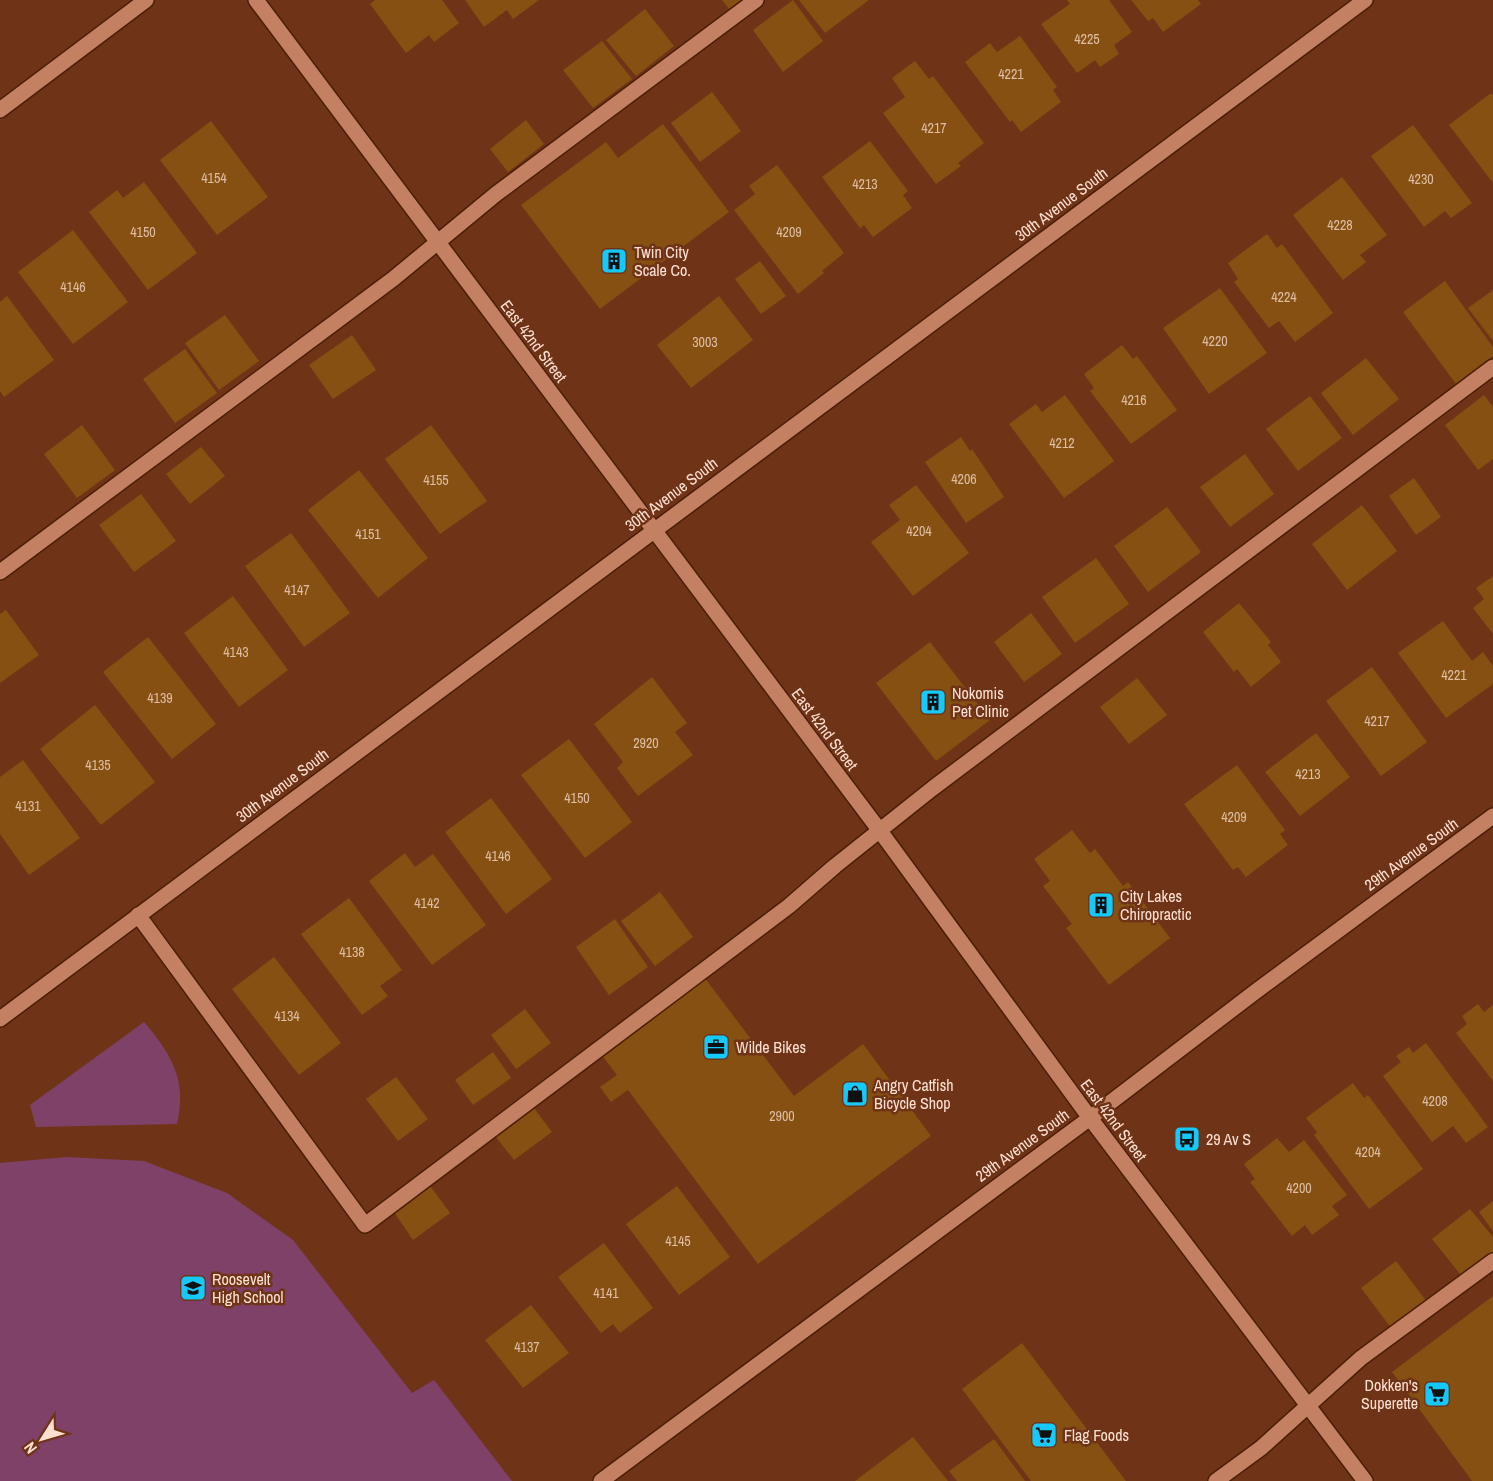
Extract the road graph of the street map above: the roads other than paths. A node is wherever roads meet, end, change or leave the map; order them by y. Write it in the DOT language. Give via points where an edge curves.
graph roads {
  1 [pos="146,0"];
  2 [pos="256,0"];
  3 [pos="756,0"];
  4 [pos="1365,0"];
  5 [pos="0,110"];
  6 [pos="438,242"];
  7 [pos="1493,367"];
  8 [pos="653,531"];
  9 [pos="0,572"];
  10 [pos="1493,816"];
  11 [pos="880,831"];
  12 [pos="138,915"];
  13 [pos="0,1019"];
  14 [pos="1090,1118"];
  15 [pos="1493,1261"];
  16 [pos="1308,1408"];
  17 [pos="601,1481"];
  18 [pos="1216,1481"];
  19 [pos="1365,1481"];
  1 -- 5 [label="street"];
  2 -- 6 [label="street, East 42nd Street"];
  3 -- 6 [label="street"];
  4 -- 8 [label="street, 30th Avenue South"];
  6 -- 8 [label="street, East 42nd Street"];
  6 -- 9 [label="street"];
  7 -- 11 [label="street"];
  8 -- 11 [label="street, East 42nd Street"];
  8 -- 12 [label="street, 30th Avenue South"];
  10 -- 14 [label="street, 29th Avenue South"];
  11 -- 12 [label="street" via="789,906 365,1225"];
  11 -- 14 [label="street, East 42nd Street"];
  12 -- 13 [label="street, 30th Avenue South"];
  14 -- 16 [label="street, East 42nd Street"];
  14 -- 17 [label="street, 29th Avenue South"];
  15 -- 16 [label="street" via="1361,1358"];
  16 -- 18 [label="street"];
  16 -- 19 [label="street, East 42nd Street"];
}
